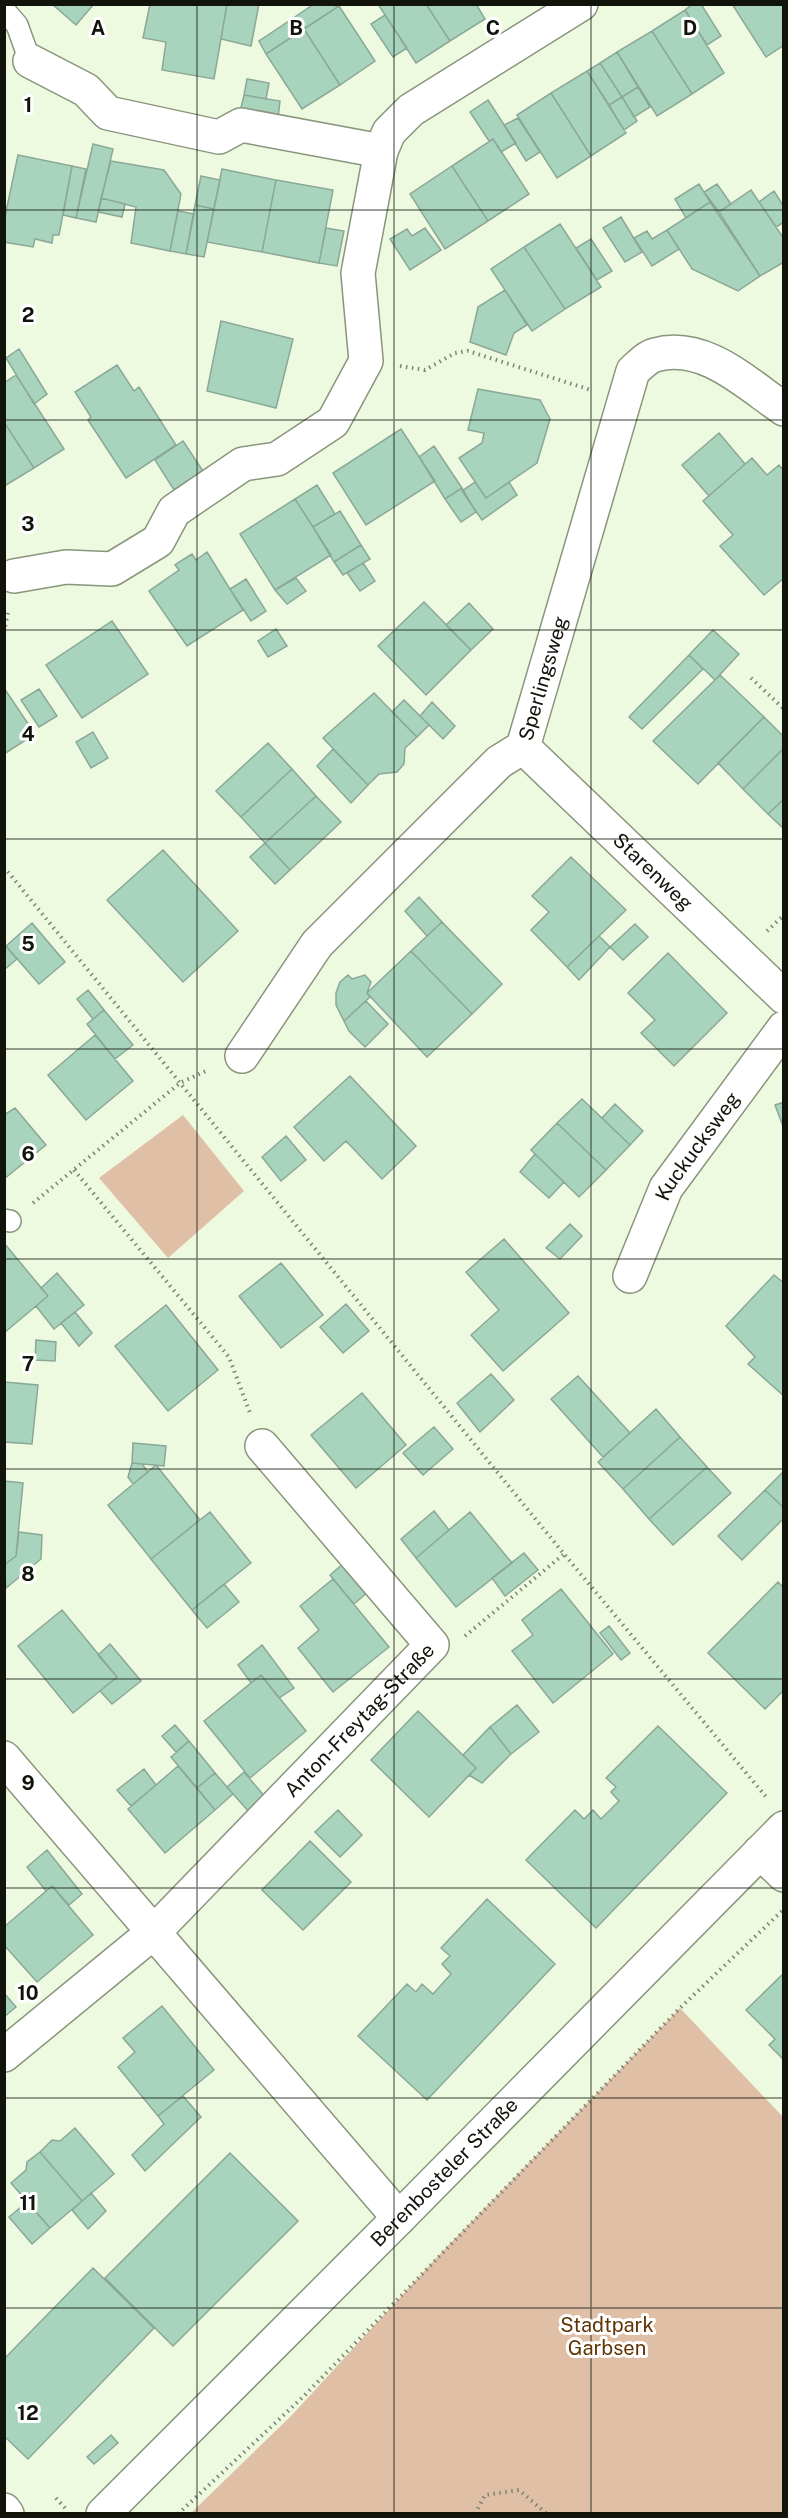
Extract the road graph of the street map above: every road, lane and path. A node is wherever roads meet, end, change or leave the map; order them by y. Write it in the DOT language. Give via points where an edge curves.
graph roads {
  1 [pos="574,6"];
  2 [pos="4,10"];
  3 [pos="30,61"];
  4 [pos="381,151"];
  5 [pos="366,361"];
  6 [pos="623,400"];
  7 [pos="783,409"];
  8 [pos="14,576"];
  9 [pos="751,678"];
  10 [pos="783,709"];
  11 [pos="523,747"];
  12 [pos="4,867"];
  13 [pos="783,997"];
  14 [pos="783,1028"];
  15 [pos="242,1056"];
  16 [pos="180,1083"];
  17 [pos="74,1170"];
  18 [pos="7,1221"];
  19 [pos="630,1276"];
  20 [pos="262,1446"];
  21 [pos="564,1554"];
  22 [pos="432,1645"];
  23 [pos="4,1758"];
  24 [pos="777,1815"];
  25 [pos="760,1852"];
  26 [pos="783,1875"];
  27 [pos="783,1910"];
  28 [pos="155,1931"];
  29 [pos="4,2055"];
  30 [pos="399,2218"];
  31 [pos="56,2498"];
  32 [pos="71,2514"];
  33 [pos="103,2514"];
  34 [pos="178,2514"];
  35 [pos="475,2514"];
  36 [pos="547,2514"];
  1 -- 4 [label="street" via="411,110 389,132"];
  2 -- 3 [label="lane" via="17,25"];
  3 -- 4 [label="street" via="86,90 108,113 219,136 241,125"];
  4 -- 5 [label="street" via="358,273"];
  5 -- 6 [label="path" via="425,370 468,351"];
  5 -- 8 [label="street" via="333,423 277,459 243,464 174,511 158,541 112,569 66,567"];
  6 -- 7 [label="street, Sperlingsweg" via="633,371 653,355 679,351 715,362"];
  6 -- 11 [label="street, Sperlingsweg"];
  9 -- 10 [label="path"];
  11 -- 13 [label="street, Starenweg"];
  11 -- 15 [label="street, Sperlingsweg" via="499,762 317,944"];
  12 -- 16 [label="path"];
  14 -- 19 [label="street, Kuckucksweg" via="666,1188"];
  16 -- 17 [label="path"];
  16 -- 21 [label="path"];
  17 -- 18 [label="path"];
  17 -- 20 [label="path" via="229,1357"];
  20 -- 22 [label="street, Anton-Freytag-Straße"];
  21 -- 22 [label="path" via="443,1654"];
  21 -- 24 [label="path"];
  22 -- 28 [label="street, Anton-Freytag-Straße"];
  23 -- 28 [label="street"];
  24 -- 25 [label="street, Berenbosteler Straße"];
  25 -- 26 [label="street"];
  25 -- 30 [label="street, Berenbosteler Straße"];
  27 -- 34 [label="path" via="680,2008 304,2396"];
  28 -- 29 [label="street, Anton-Freytag-Straße"];
  28 -- 30 [label="street"];
  30 -- 33 [label="street, Berenbosteler Straße"];
  31 -- 32 [label="path"];
  35 -- 36 [label="path" via="485,2495 519,2490"];
}
